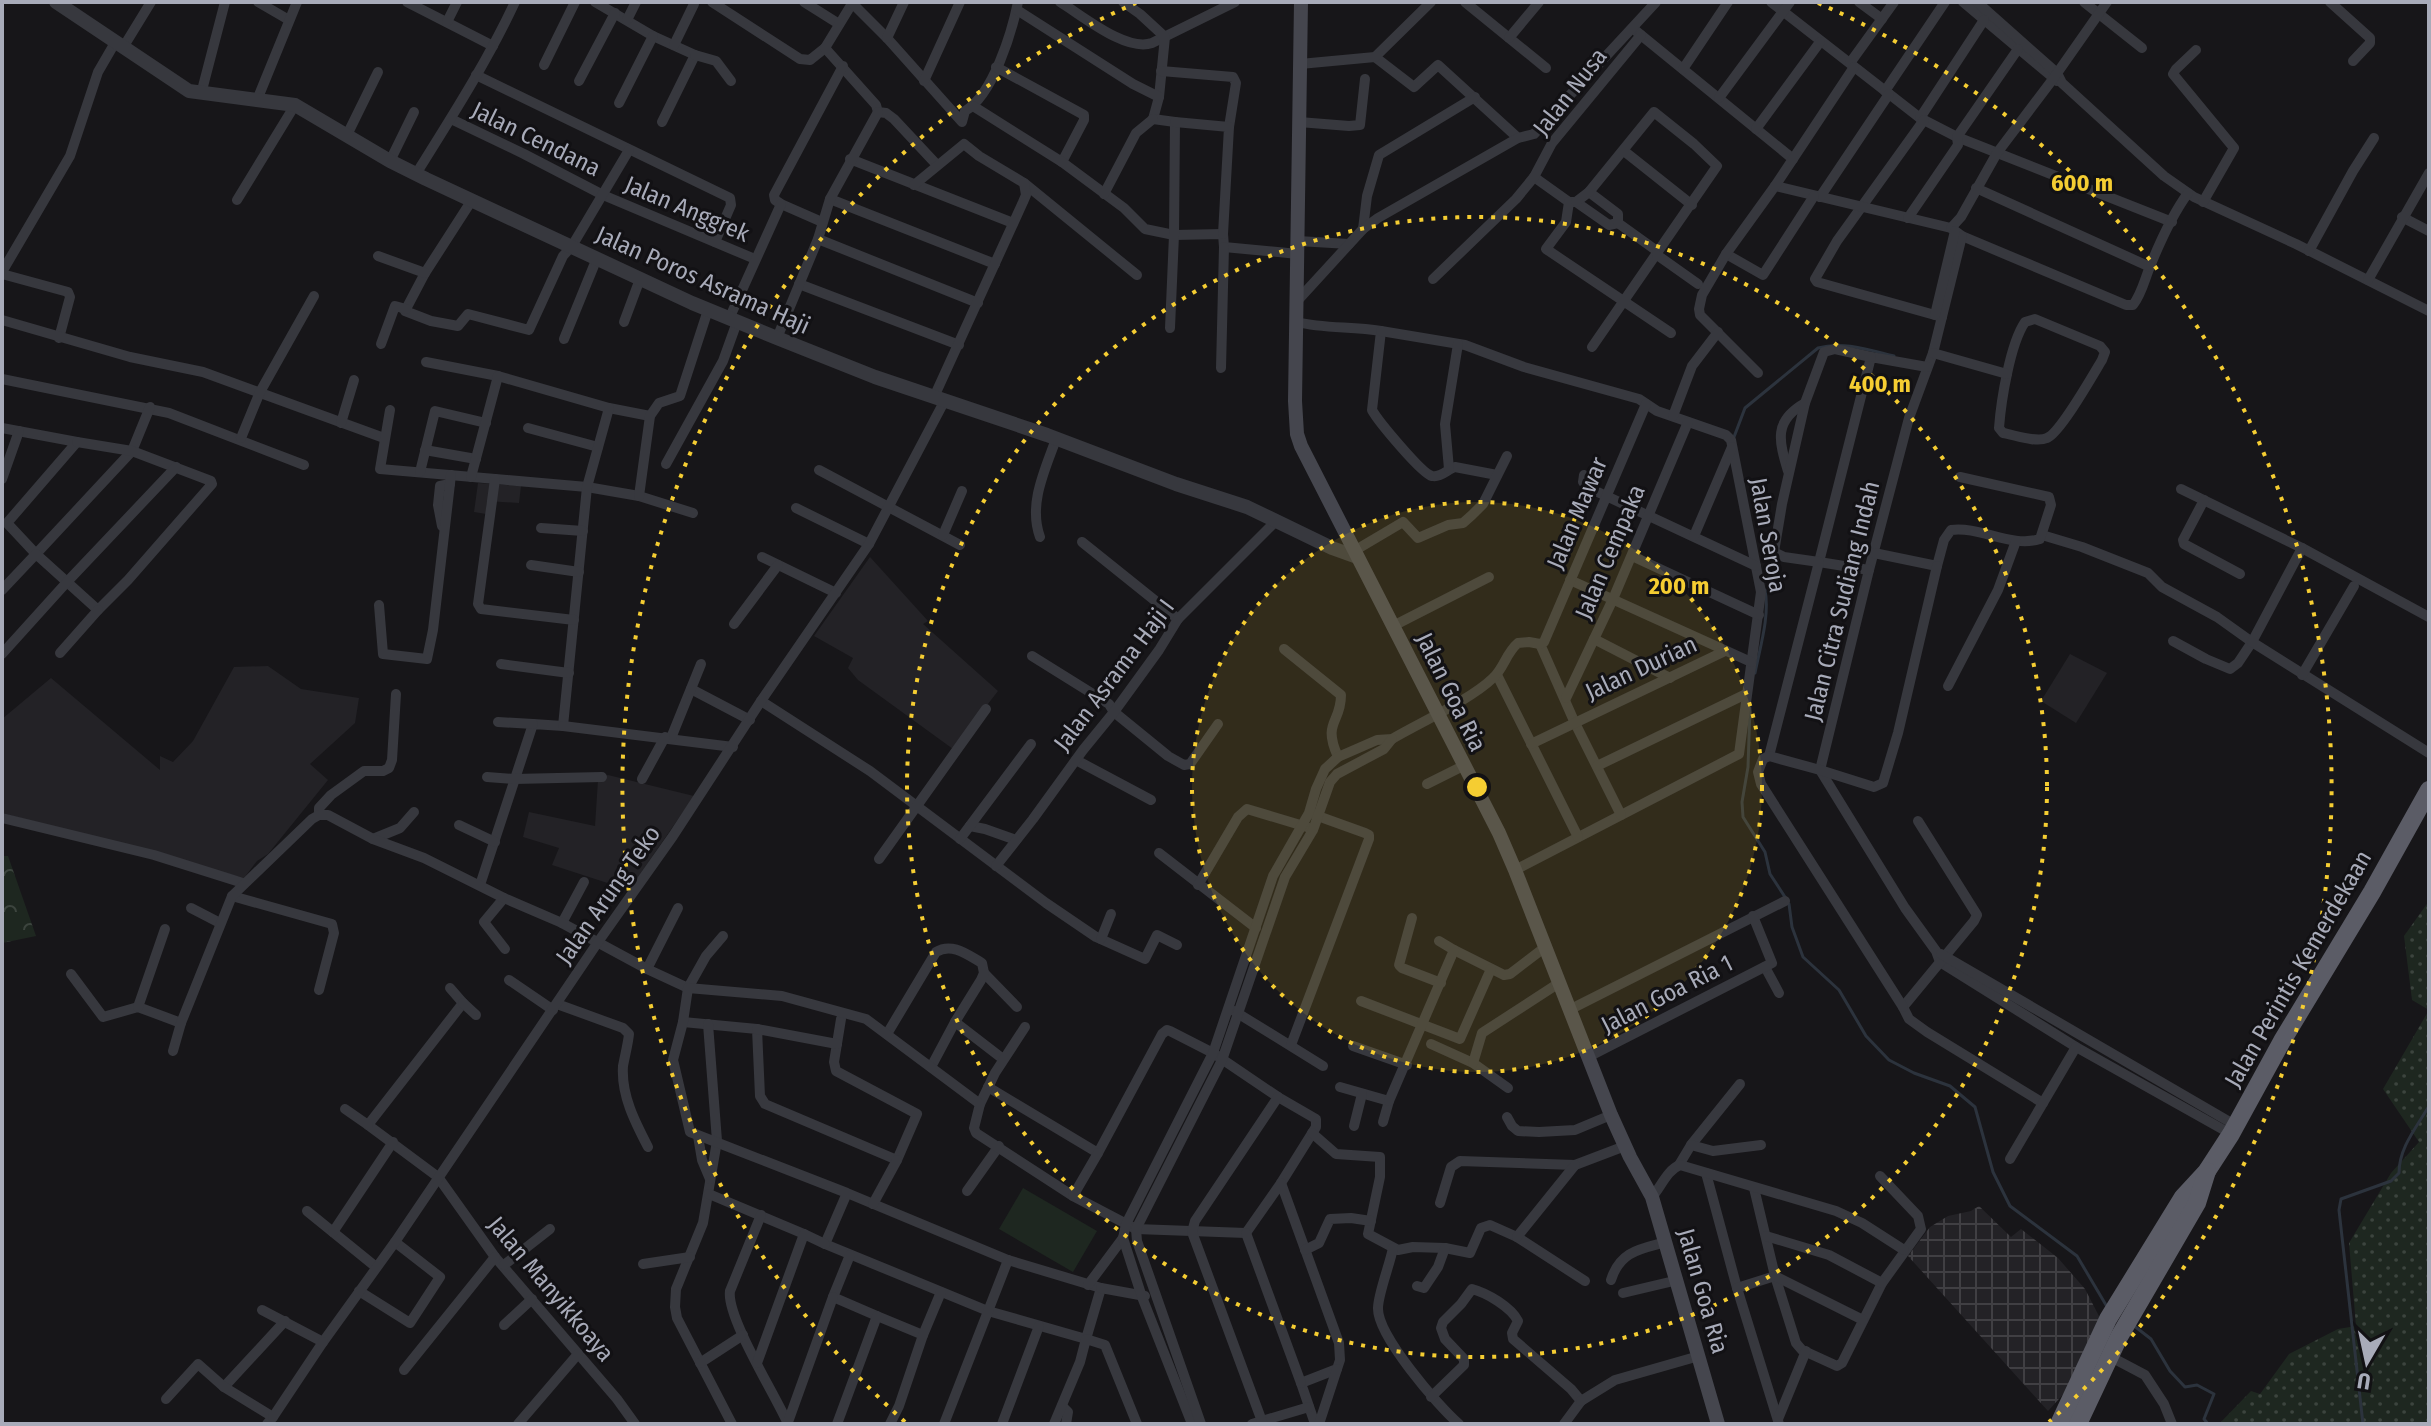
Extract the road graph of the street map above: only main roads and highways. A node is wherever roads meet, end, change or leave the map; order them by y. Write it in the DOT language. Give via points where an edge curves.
graph roads {
  1 [pos="1301,2"];
  2 [pos="2429,790"];
  3 [pos="2207,1171"];
  4 [pos="1718,1424"];
  5 [pos="2059,1424"];
  6 [pos="2078,1424"];
  1 -- 4 [label="main road, Jalan Goa Ria" via="1297,434 1515,870 1611,1115 1652,1197"];
  2 -- 3 [label="highway, Jalan Perintis Kemerdekaan"];
  3 -- 5 [label="highway, Jalan Perintis Kemerdekaan" via="2183,1197 2108,1319"];
  3 -- 6 [label="highway, Jalan Perintis Kemerdekaan" via="2197,1203 2109,1356"];
}
